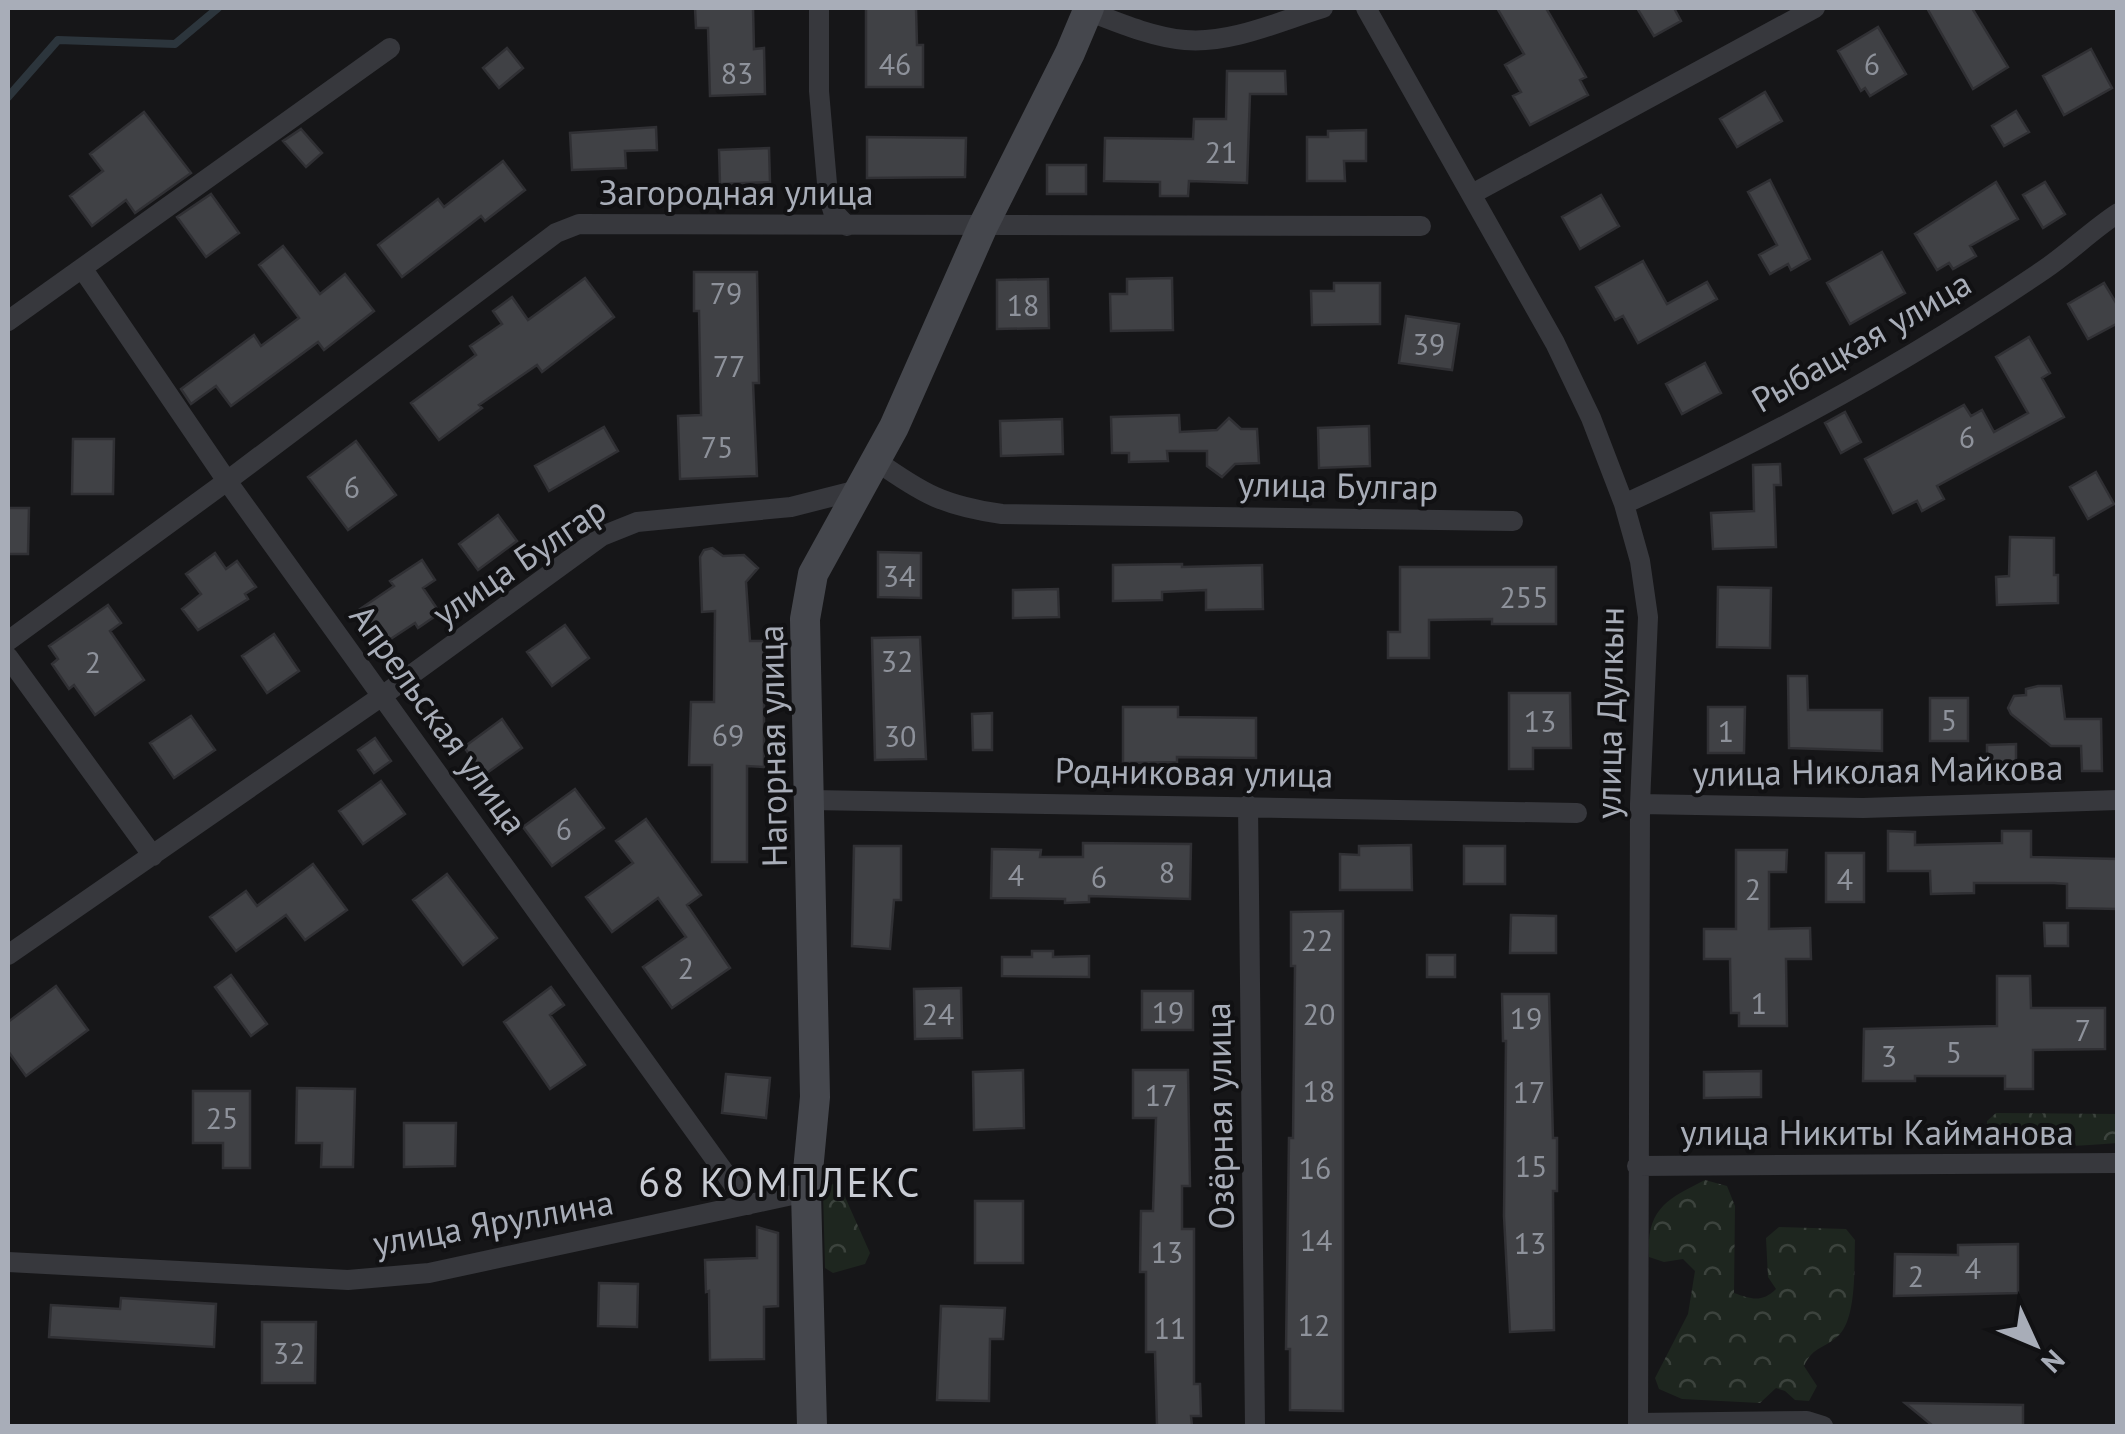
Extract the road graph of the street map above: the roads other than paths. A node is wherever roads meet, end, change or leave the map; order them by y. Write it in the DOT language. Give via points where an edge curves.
graph roads {
  1 [pos="819,8"];
  2 [pos="1322,8"];
  3 [pos="1366,8"];
  4 [pos="1814,8"];
  5 [pos="1088,10"];
  6 [pos="390,48"];
  7 [pos="1472,194"];
  8 [pos="2118,213"];
  9 [pos="846,226"];
  10 [pos="983,226"];
  11 [pos="1421,226"];
  12 [pos="82,268"];
  13 [pos="8,321"];
  14 [pos="875,460"];
  15 [pos="228,480"];
  16 [pos="858,490"];
  17 [pos="1624,504"];
  18 [pos="1512,521"];
  19 [pos="8,641"];
  20 [pos="8,657"];
  21 [pos="382,696"];
  22 [pos="810,800"];
  23 [pos="2118,800"];
  24 [pos="1640,804"];
  25 [pos="1248,805"];
  26 [pos="1576,812"];
  27 [pos="152,856"];
  28 [pos="8,955"];
  29 [pos="2118,1163"];
  30 [pos="1637,1166"];
  31 [pos="806,1192"];
  32 [pos="748,1205"];
  33 [pos="8,1262"];
  34 [pos="1638,1425"];
  35 [pos="812,1426"];
  36 [pos="1254,1426"];
  37 [pos="1823,1426"];
  1 -- 9 [label="street" via="828,195"];
  2 -- 5 [label="street" via="1246,32 1186,40"];
  3 -- 7 [label="street, улица Дулкын"];
  4 -- 7 [label="street"];
  5 -- 10 [label="street, Нагорная улица"];
  6 -- 12 [label="street"];
  7 -- 17 [label="street, улица Дулкын" via="1555,343"];
  8 -- 17 [label="street, Рыбацкая улица" via="2048,268 1856,385"];
  9 -- 10 [label="street, Загородная улица"];
  9 -- 15 [label="street, Загородная улица" via="580,224 556,233"];
  10 -- 11 [label="street, Загородная улица"];
  10 -- 14 [label="street, Нагорная улица"];
  12 -- 13 [label="street"];
  12 -- 15 [label="street, Апрельская улица"];
  14 -- 16 [label="street, Нагорная улица"];
  14 -- 18 [label="street, улица Булгар" via="920,493 957,508 1002,514"];
  15 -- 19 [label="street, Загородная улица"];
  15 -- 21 [label="street, Апрельская улица"];
  16 -- 21 [label="street, улица Булгар" via="791,507 636,522 602,536"];
  16 -- 22 [label="street, Нагорная улица" via="813,574 805,620"];
  17 -- 24 [label="street, улица Дулкын" via="1648,616"];
  20 -- 27 [label="street"];
  21 -- 27 [label="street, улица Булгар"];
  21 -- 32 [label="street, Апрельская улица"];
  22 -- 25 [label="street, Родниковая улица"];
  22 -- 31 [label="street, Нагорная улица" via="815,1097"];
  23 -- 24 [label="street, улица Николая Майкова" via="1864,808"];
  24 -- 30 [label="street, улица Дулкын"];
  25 -- 26 [label="street, Родниковая улица"];
  25 -- 36 [label="street, Озёрная улица"];
  27 -- 28 [label="street, улица Булгар"];
  29 -- 30 [label="street, улица Никиты Кайманова"];
  30 -- 34 [label="street, улица Дулкын"];
  31 -- 32 [label="street, улица Яруллина"];
  31 -- 35 [label="street, Нагорная улица"];
  32 -- 33 [label="street, улица Яруллина" via="448,1270 348,1280"];
  34 -- 37 [label="street"];
}
